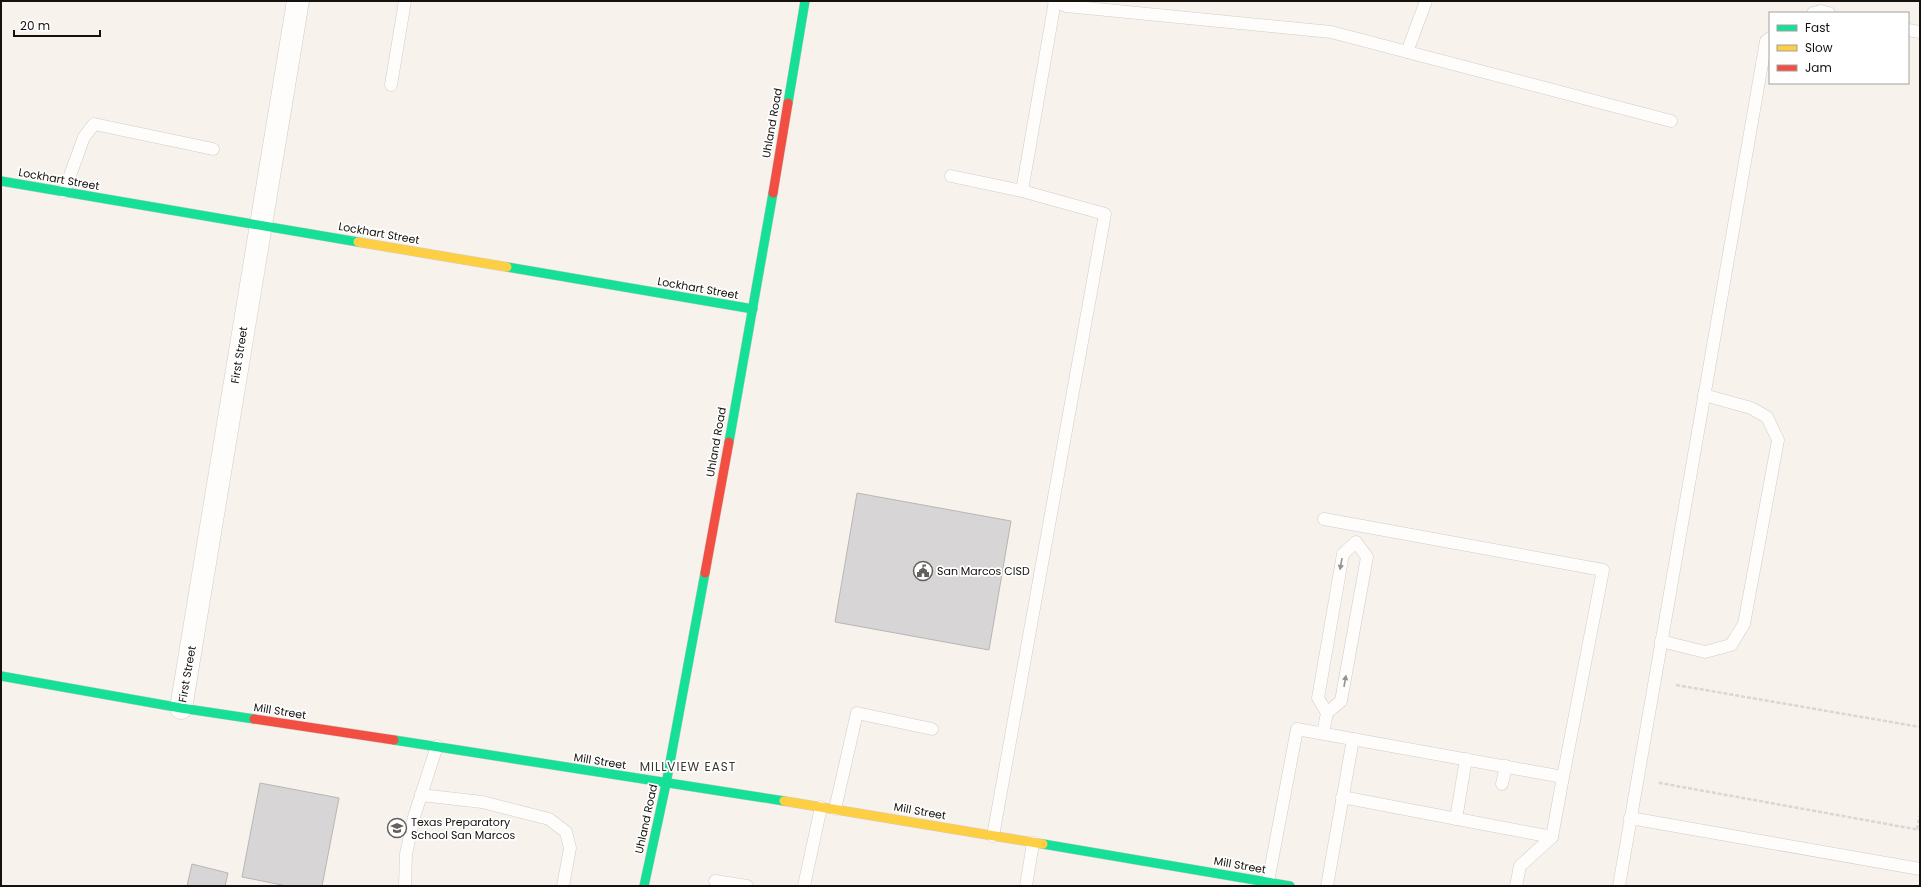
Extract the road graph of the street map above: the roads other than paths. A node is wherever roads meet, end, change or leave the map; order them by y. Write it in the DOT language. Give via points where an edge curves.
graph roads {
  1 [pos="298,1"];
  2 [pos="405,1"];
  3 [pos="805,1"];
  4 [pos="1054,1"];
  5 [pos="1426,1"];
  6 [pos="1909,30"];
  7 [pos="1920,32"];
  8 [pos="1769,39"];
  9 [pos="1407,52"];
  10 [pos="391,85"];
  11 [pos="1671,120"];
  12 [pos="212,149"];
  13 [pos="951,176"];
  14 [pos="1,181"];
  15 [pos="1022,191"];
  16 [pos="64,192"];
  17 [pos="260,226"];
  18 [pos="753,309"];
  19 [pos="1704,395"];
  20 [pos="1324,519"];
  21 [pos="1360,526"];
  22 [pos="1356,542"];
  23 [pos="1661,641"];
  24 [pos="1,676"];
  25 [pos="181,708"];
  26 [pos="1327,713"];
  27 [pos="932,730"];
  28 [pos="1323,733"];
  29 [pos="1353,739"];
  30 [pos="437,746"];
  31 [pos="1466,759"];
  32 [pos="1506,766"];
  33 [pos="1564,777"];
  34 [pos="666,784"];
  35 [pos="1502,784"];
  36 [pos="421,795"];
  37 [pos="1342,797"];
  38 [pos="821,807"];
  39 [pos="835,809"];
  40 [pos="1630,818"];
  41 [pos="1456,819"];
  42 [pos="993,836"];
  43 [pos="1552,837"];
  44 [pos="1033,843"];
  45 [pos="1920,869"];
  46 [pos="715,881"];
  47 [pos="1235,881"];
  48 [pos="1268,882"];
  49 [pos="405,886"];
  50 [pos="563,886"];
  51 [pos="644,886"];
  52 [pos="747,886"];
  53 [pos="804,886"];
  54 [pos="1026,886"];
  55 [pos="1290,886"];
  56 [pos="1327,886"];
  57 [pos="1516,886"];
  58 [pos="1618,886"];
  1 -- 17 [label="street, First Street"];
  2 -- 10 [label="lane"];
  3 -- 18 [label="street, Uhland Road"];
  4 -- 9 [label="lane" via="1066,6 1331,32"];
  4 -- 15 [label="lane"];
  5 -- 9 [label="lane"];
  6 -- 7 [label="lane"];
  8 -- 19 [label="lane" via="1766,41"];
  9 -- 11 [label="lane"];
  12 -- 16 [label="lane" via="94,124 84,137"];
  13 -- 15 [label="lane"];
  14 -- 16 [label="street, Lockhart Street"];
  15 -- 42 [label="lane" via="1105,214"];
  16 -- 17 [label="street, Lockhart Street"];
  17 -- 18 [label="street, Lockhart Street"];
  17 -- 25 [label="street, First Street"];
  18 -- 34 [label="street, Uhland Road"];
  19 -- 23 [label="lane"];
  19 -- 23 [label="lane" via="1751,408 1766,417 1778,440 1744,624 1731,644 1705,652"];
  20 -- 21 [label="lane"];
  21 -- 22 [label="lane"];
  21 -- 33 [label="lane" via="1603,570"];
  22 -- 26 [label="lane, one-way" via="1343,554 1318,698"];
  26 -- 22 [label="lane, one-way" via="1341,702 1367,558"];
  23 -- 40 [label="lane"];
  24 -- 25 [label="street, Mill Street"];
  25 -- 30 [label="street, Mill Street"];
  26 -- 28 [label="lane"];
  27 -- 39 [label="lane" via="857,713"];
  28 -- 29 [label="lane"];
  28 -- 48 [label="lane" via="1297,729"];
  29 -- 31 [label="lane"];
  29 -- 37 [label="lane"];
  30 -- 34 [label="street, Mill Street"];
  30 -- 36 [label="lane"];
  31 -- 32 [label="lane"];
  31 -- 41 [label="lane"];
  32 -- 33 [label="lane"];
  32 -- 35 [label="lane"];
  33 -- 43 [label="lane"];
  34 -- 38 [label="street, Mill Street"];
  34 -- 51 [label="street, Uhland Road"];
  36 -- 49 [label="lane" via="406,854"];
  36 -- 50 [label="lane" via="482,802 549,819 566,832 570,848"];
  37 -- 41 [label="lane"];
  37 -- 56 [label="lane"];
  38 -- 39 [label="street, Mill Street"];
  38 -- 53 [label="lane"];
  39 -- 42 [label="street, Mill Street"];
  40 -- 45 [label="lane"];
  40 -- 58 [label="lane"];
  41 -- 43 [label="lane" via="1496,822"];
  42 -- 44 [label="street, Mill Street"];
  43 -- 57 [label="lane" via="1520,866"];
  44 -- 47 [label="street, Mill Street"];
  44 -- 54 [label="lane"];
  46 -- 52 [label="lane"];
  47 -- 48 [label="street, Mill Street"];
  48 -- 55 [label="street, Mill Street"];
}
